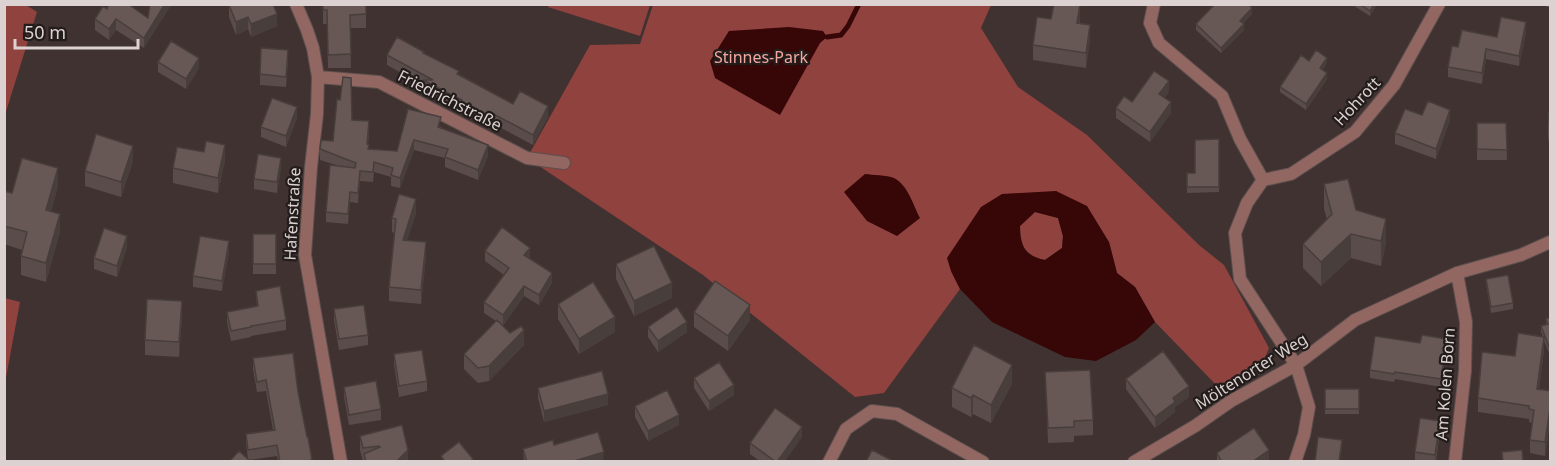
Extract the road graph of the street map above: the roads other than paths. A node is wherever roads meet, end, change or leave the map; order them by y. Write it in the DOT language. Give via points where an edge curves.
graph roads {
  1 [pos="296,4"];
  2 [pos="1154,4"];
  3 [pos="1439,4"];
  4 [pos="318,77"];
  5 [pos="564,164"];
  6 [pos="1263,180"];
  7 [pos="1551,242"];
  8 [pos="1457,273"];
  9 [pos="1296,365"];
  10 [pos="340,462"];
  11 [pos="829,462"];
  12 [pos="983,462"];
  13 [pos="1134,462"];
  14 [pos="1295,462"];
  15 [pos="1455,462"];
  1 -- 4 [label="street, Hafenstraße" via="308,30"];
  2 -- 6 [label="street" via="1150,22 1159,44 1222,96"];
  3 -- 6 [label="street, Hohrott" via="1394,85 1355,132 1291,174"];
  4 -- 5 [label="street, Friedrichstraße" via="379,82 527,158"];
  4 -- 10 [label="street, Hafenstraße" via="305,255"];
  6 -- 9 [label="street" via="1247,203 1235,233 1240,279"];
  7 -- 8 [label="street, Möltenorter Weg"];
  8 -- 9 [label="street, Möltenorter Weg" via="1355,320"];
  8 -- 15 [label="street, Am Kolen Born" via="1466,322"];
  9 -- 13 [label="street, Möltenorter Weg"];
  9 -- 14 [label="street" via="1309,407"];
  11 -- 12 [label="street" via="846,429 872,411 897,414"];
}
